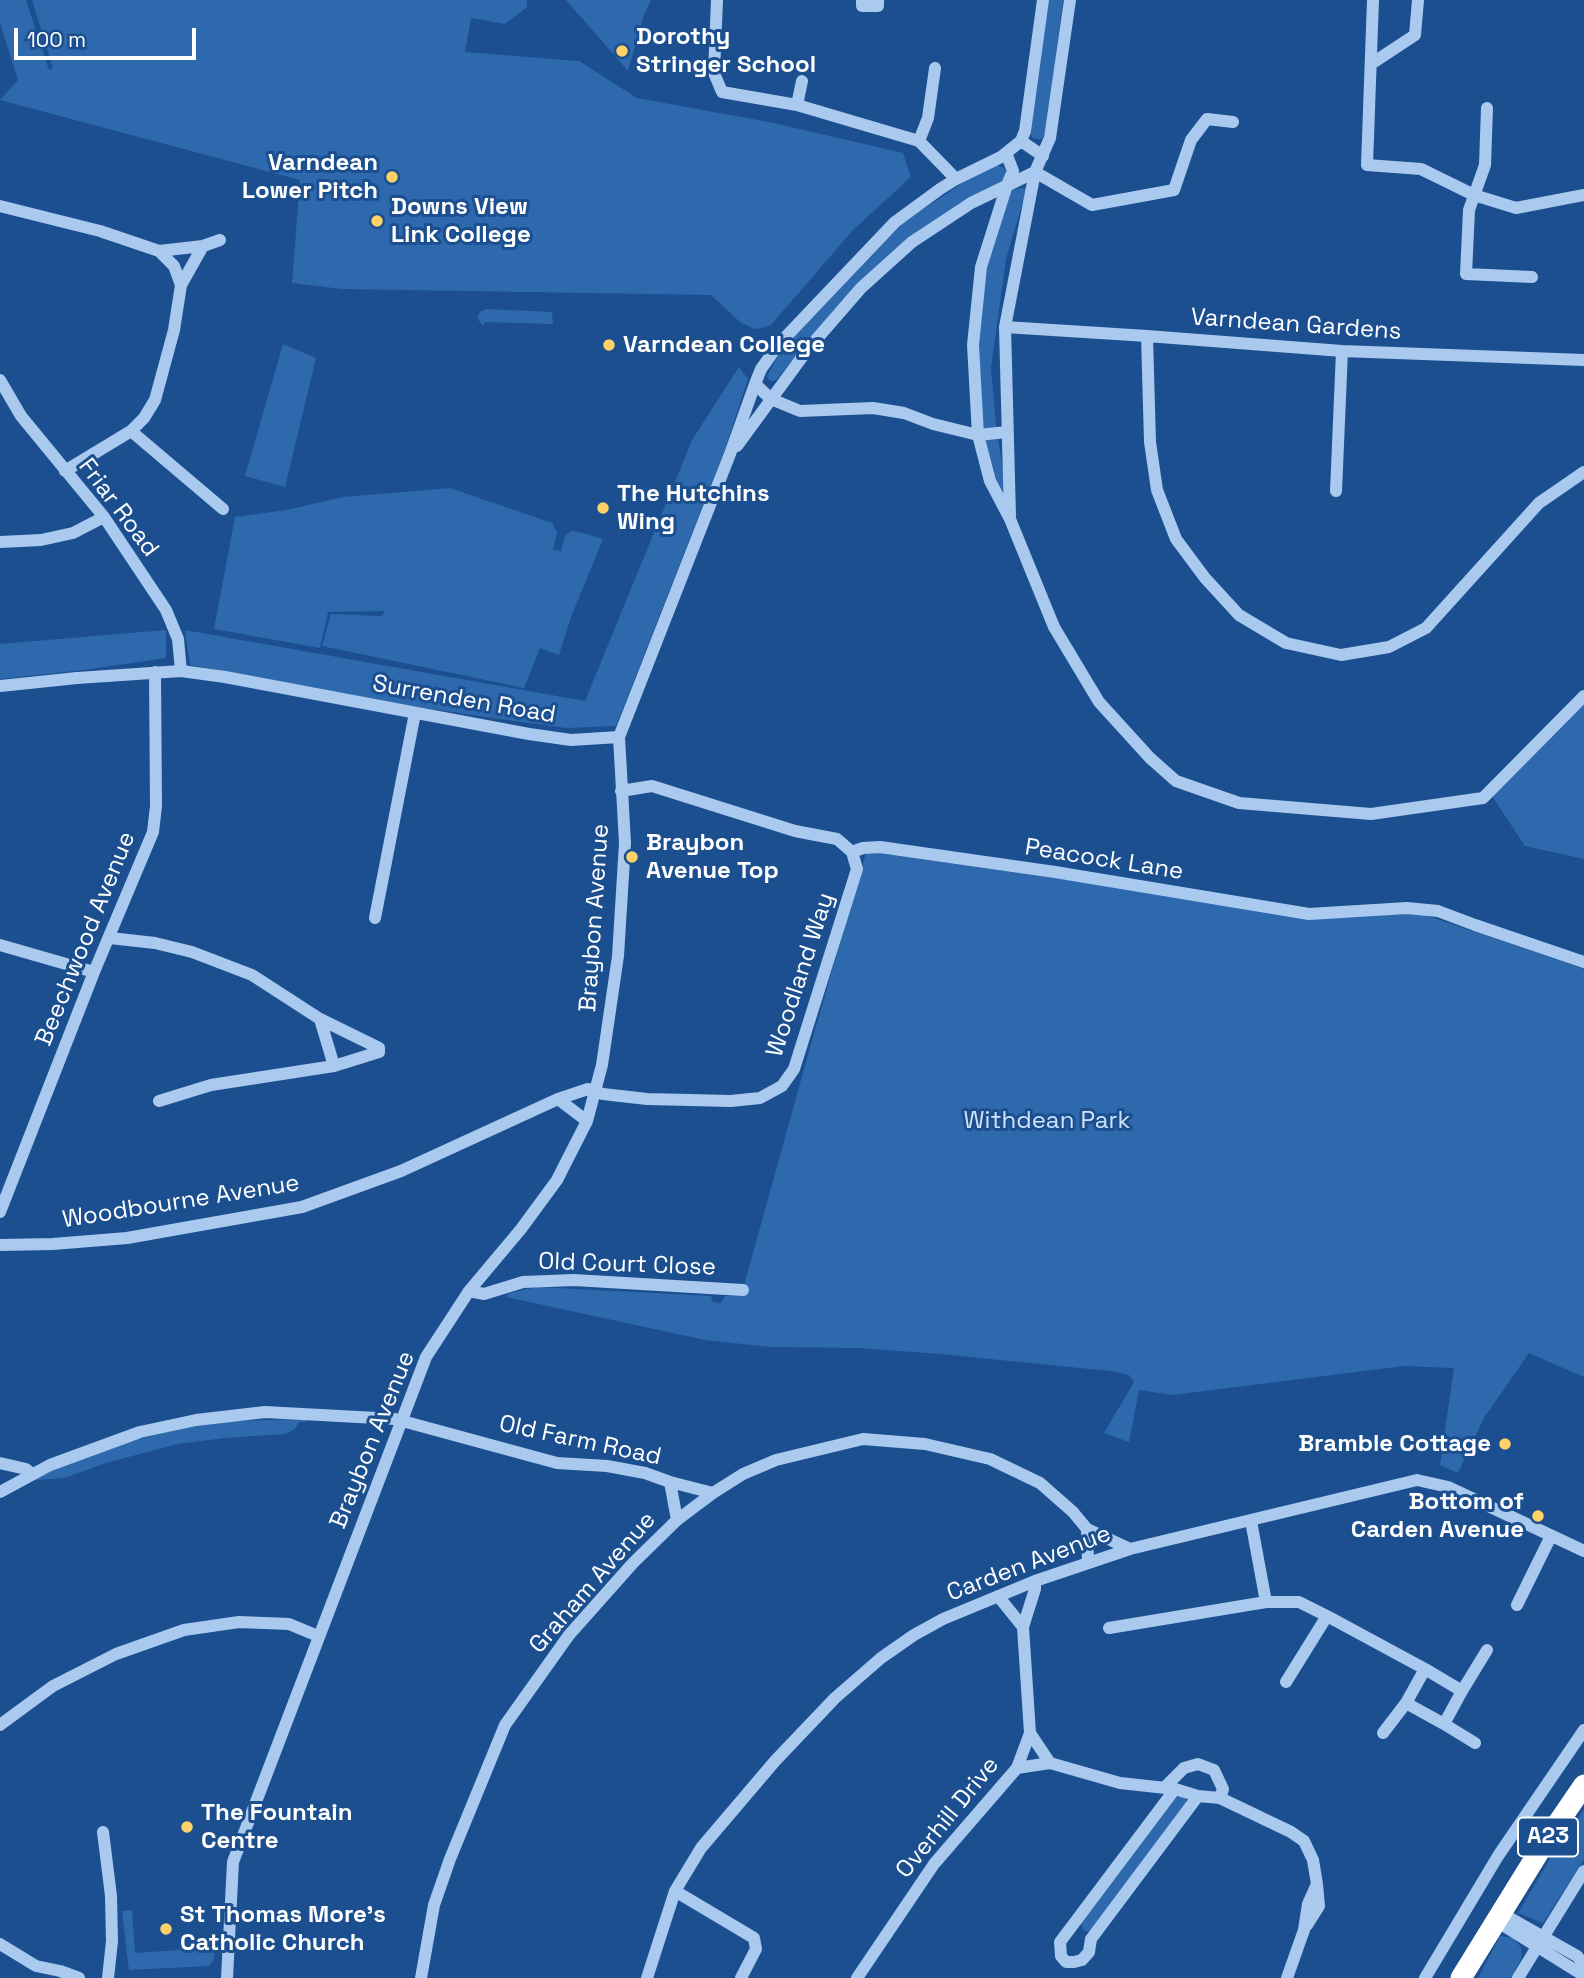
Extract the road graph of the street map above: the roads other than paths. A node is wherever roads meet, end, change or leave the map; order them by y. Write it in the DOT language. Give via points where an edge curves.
graph roads {
  1 [pos="717,0"];
  2 [pos="862,0"];
  3 [pos="878,0"];
  4 [pos="1043,0"];
  5 [pos="1070,0"];
  6 [pos="1373,0"];
  7 [pos="1418,0"];
  8 [pos="1371,64"];
  9 [pos="934,68"];
  10 [pos="802,81"];
  11 [pos="797,105"];
  12 [pos="1487,108"];
  13 [pos="1233,122"];
  14 [pos="919,141"];
  15 [pos="1021,141"];
  16 [pos="1006,153"];
  17 [pos="1043,156"];
  18 [pos="1035,172"];
  19 [pos="956,179"];
  20 [pos="1007,185"];
  21 [pos="1474,195"];
  22 [pos="1584,195"];
  23 [pos="0,206"];
  24 [pos="220,240"];
  25 [pos="203,246"];
  26 [pos="159,251"];
  27 [pos="1532,277"];
  28 [pos="181,285"];
  29 [pos="1005,327"];
  30 [pos="1147,336"];
  31 [pos="1342,351"];
  32 [pos="1584,360"];
  33 [pos="0,380"];
  34 [pos="754,384"];
  35 [pos="771,398"];
  36 [pos="131,431"];
  37 [pos="1007,432"];
  38 [pos="978,435"];
  39 [pos="730,454"];
  40 [pos="65,471"];
  41 [pos="1584,472"];
  42 [pos="1336,491"];
  43 [pos="223,509"];
  44 [pos="104,517"];
  45 [pos="1010,519"];
  46 [pos="0,542"];
  47 [pos="181,671"];
  48 [pos="155,672"];
  49 [pos="0,686"];
  50 [pos="1584,696"];
  51 [pos="415,713"];
  52 [pos="619,737"];
  53 [pos="621,791"];
  54 [pos="852,852"];
  55 [pos="375,918"];
  56 [pos="110,937"];
  57 [pos="0,944"];
  58 [pos="1584,962"];
  59 [pos="93,972"];
  60 [pos="320,1019"];
  61 [pos="334,1066"];
  62 [pos="595,1091"];
  63 [pos="558,1099"];
  64 [pos="159,1101"];
  65 [pos="587,1121"];
  66 [pos="0,1212"];
  67 [pos="0,1245"];
  68 [pos="743,1290"];
  69 [pos="469,1291"];
  70 [pos="400,1420"];
  71 [pos="0,1463"];
  72 [pos="32,1474"];
  73 [pos="670,1482"];
  74 [pos="0,1492"];
  75 [pos="713,1493"];
  76 [pos="677,1520"];
  77 [pos="1251,1521"];
  78 [pos="1087,1529"];
  79 [pos="1551,1536"];
  80 [pos="1130,1549"];
  81 [pos="1584,1551"];
  82 [pos="1088,1562"];
  83 [pos="1035,1581"];
  84 [pos="998,1596"];
  85 [pos="1266,1602"];
  86 [pos="1517,1605"];
  87 [pos="1327,1616"];
  88 [pos="1023,1627"];
  89 [pos="1110,1628"];
  90 [pos="318,1636"];
  91 [pos="1488,1650"];
  92 [pos="1425,1669"];
  93 [pos="1286,1682"];
  94 [pos="1462,1691"];
  95 [pos="1406,1703"];
  96 [pos="1444,1724"];
  97 [pos="0,1726"];
  98 [pos="1584,1730"];
  99 [pos="1030,1733"];
  100 [pos="1383,1733"];
  101 [pos="1475,1743"];
  102 [pos="1050,1763"];
  103 [pos="1017,1768"];
  104 [pos="1584,1785"];
  105 [pos="1170,1789"];
  106 [pos="1198,1796"];
  107 [pos="1220,1798"];
  108 [pos="1522,1823"];
  109 [pos="1149,1826"];
  110 [pos="103,1832"];
  111 [pos="1166,1838"];
  112 [pos="1545,1842"];
  113 [pos="1584,1871"];
  114 [pos="675,1891"];
  115 [pos="1498,1917"];
  116 [pos="1073,1927"];
  117 [pos="1091,1939"];
  118 [pos="1539,1941"];
  119 [pos="0,1944"];
  120 [pos="1584,1964"];
  121 [pos="36,1972"];
  122 [pos="1584,1973"];
  123 [pos="79,1978"];
  124 [pos="108,1978"];
  125 [pos="227,1978"];
  126 [pos="421,1978"];
  127 [pos="647,1978"];
  128 [pos="741,1978"];
  129 [pos="857,1978"];
  130 [pos="1287,1978"];
  131 [pos="1425,1978"];
  132 [pos="1461,1978"];
  133 [pos="1518,1978"];
  1 -- 11 [label="street" via="714,72 722,92"];
  2 -- 3 [label="street" via="862,6 878,6"];
  4 -- 15 [label="street"];
  5 -- 17 [label="street"];
  6 -- 8 [label="street"];
  7 -- 8 [label="street" via="1415,35"];
  8 -- 21 [label="street" via="1367,165 1421,169"];
  9 -- 14 [label="street" via="928,118"];
  10 -- 11 [label="street"];
  11 -- 14 [label="street"];
  12 -- 21 [label="street" via="1485,165"];
  13 -- 18 [label="street" via="1207,119 1191,140 1174,190 1092,205"];
  14 -- 19 [label="street"];
  15 -- 16 [label="street"];
  15 -- 17 [label="street"];
  16 -- 19 [label="street"];
  16 -- 20 [label="street" via="1013,171"];
  17 -- 18 [label="street"];
  18 -- 20 [label="street"];
  18 -- 29 [label="street"];
  19 -- 34 [label="street" via="895,222 778,345"];
  20 -- 35 [label="street" via="912,242 861,288"];
  20 -- 38 [label="street" via="981,267 973,345"];
  21 -- 22 [label="street" via="1516,208"];
  21 -- 27 [label="street" via="1466,274"];
  23 -- 26 [label="street"];
  24 -- 25 [label="street"];
  25 -- 26 [label="street"];
  25 -- 28 [label="street"];
  26 -- 28 [label="street" via="174,267"];
  28 -- 36 [label="street" via="155,400"];
  29 -- 30 [label="street, Varndean Gardens"];
  29 -- 37 [label="street"];
  30 -- 31 [label="street, Varndean Gardens"];
  30 -- 41 [label="street" via="1150,442 1157,490 1175,539 1239,615 1286,643 1341,654 1388,647 1426,628 1539,503"];
  31 -- 32 [label="street, Varndean Gardens"];
  31 -- 42 [label="street"];
  33 -- 40 [label="street, Friar Road"];
  34 -- 35 [label="street"];
  34 -- 39 [label="street"];
  35 -- 38 [label="street" via="800,411 873,408 904,413"];
  35 -- 39 [label="street"];
  36 -- 40 [label="street"];
  36 -- 43 [label="street"];
  37 -- 38 [label="street"];
  37 -- 45 [label="street"];
  38 -- 45 [label="street" via="990,481"];
  39 -- 52 [label="street"];
  40 -- 44 [label="street, Friar Road"];
  44 -- 46 [label="street" via="57,538"];
  44 -- 47 [label="street, Friar Road" via="166,610 178,639"];
  45 -- 50 [label="street" via="1055,627 1100,702 1176,780 1238,803 1371,814 1483,798"];
  47 -- 48 [label="street, Surrenden Road"];
  47 -- 51 [label="street, Surrenden Road"];
  48 -- 49 [label="street, Surrenden Road"];
  48 -- 56 [label="street, Beechwood Avenue" via="155,824"];
  51 -- 52 [label="street, Surrenden Road" via="571,740"];
  51 -- 55 [label="street"];
  52 -- 53 [label="street, Braybon Avenue"];
  53 -- 54 [label="street" via="652,786 795,831 837,839"];
  53 -- 62 [label="street, Braybon Avenue" via="625,844 618,956 609,1031"];
  54 -- 58 [label="street, Peacock Lane" via="880,847 1309,914 1408,908 1438,911"];
  54 -- 62 [label="street, Woodland Way" via="857,869 794,1069 782,1086 760,1098 731,1101 647,1099"];
  56 -- 59 [label="street, Beechwood Avenue"];
  56 -- 60 [label="street" via="173,947 252,975"];
  57 -- 59 [label="street"];
  59 -- 66 [label="street, Beechwood Avenue"];
  60 -- 61 [label="street"];
  60 -- 61 [label="street" via="380,1050"];
  61 -- 64 [label="street" via="211,1085"];
  62 -- 63 [label="street, Woodbourne Avenue"];
  62 -- 65 [label="street, Braybon Avenue"];
  63 -- 65 [label="street"];
  63 -- 67 [label="street, Woodbourne Avenue" via="401,1171 302,1207 127,1238"];
  65 -- 69 [label="street, Braybon Avenue" via="557,1180"];
  68 -- 69 [label="street, Old Court Close" via="574,1280 523,1282 484,1294"];
  69 -- 70 [label="street, Braybon Avenue" via="426,1357"];
  70 -- 72 [label="street, Old Farm Road" via="265,1412 227,1416 139,1432"];
  70 -- 73 [label="street, Old Farm Road" via="557,1463 607,1466"];
  70 -- 90 [label="street, Braybon Avenue"];
  71 -- 72 [label="street"];
  72 -- 74 [label="street, Old Farm Road"];
  73 -- 75 [label="street, Old Farm Road"];
  73 -- 76 [label="street, Old Farm Road"];
  75 -- 76 [label="street, Graham Avenue"];
  75 -- 78 [label="street, Graham Avenue" via="776,1460 863,1439 925,1444 990,1459 1040,1483"];
  76 -- 126 [label="street, Graham Avenue" via="569,1635 505,1726 434,1905"];
  77 -- 79 [label="street, Carden Avenue" via="1417,1480 1448,1487"];
  77 -- 80 [label="street, Carden Avenue"];
  77 -- 85 [label="street"];
  78 -- 80 [label="street, Graham Avenue"];
  78 -- 82 [label="street"];
  79 -- 81 [label="street, Carden Avenue"];
  79 -- 86 [label="street"];
  80 -- 82 [label="street, Carden Avenue"];
  82 -- 83 [label="street, Carden Avenue"];
  83 -- 84 [label="street, Carden Avenue"];
  83 -- 88 [label="street, Overhill Drive"];
  84 -- 88 [label="street"];
  84 -- 114 [label="street, Carden Avenue" via="914,1635 835,1698 701,1848"];
  85 -- 87 [label="street" via="1299,1602"];
  85 -- 89 [label="street"];
  87 -- 92 [label="street"];
  87 -- 93 [label="street"];
  88 -- 99 [label="street, Overhill Drive"];
  90 -- 97 [label="street" via="289,1624 239,1622 184,1629 116,1654 53,1686"];
  90 -- 125 [label="street, Braybon Avenue" via="233,1861"];
  91 -- 94 [label="street"];
  92 -- 94 [label="street"];
  92 -- 95 [label="street"];
  94 -- 96 [label="street"];
  95 -- 96 [label="street"];
  95 -- 100 [label="street"];
  96 -- 101 [label="street"];
  98 -- 108 [label="street"];
  99 -- 102 [label="street"];
  99 -- 103 [label="street, Overhill Drive"];
  102 -- 103 [label="street"];
  102 -- 105 [label="street" via="1120,1783"];
  103 -- 129 [label="street, Overhill Drive" via="934,1864"];
  104 -- 112 [label="highway, A23"];
  105 -- 106 [label="street"];
  105 -- 107 [label="street" via="1184,1768 1198,1764 1214,1770 1223,1789"];
  105 -- 109 [label="street"];
  106 -- 107 [label="street"];
  106 -- 111 [label="street"];
  107 -- 130 [label="street" via="1291,1832 1304,1841 1313,1860 1319,1906 1304,1930"];
  108 -- 112 [label="street"];
  108 -- 131 [label="street"];
  109 -- 111 [label="street"];
  109 -- 116 [label="street"];
  110 -- 124 [label="street" via="111,1896"];
  111 -- 117 [label="street"];
  112 -- 115 [label="highway, A23"];
  113 -- 118 [label="street"];
  114 -- 127 [label="street, Carden Avenue"];
  114 -- 128 [label="street" via="754,1938 756,1949"];
  115 -- 118 [label="street"];
  115 -- 132 [label="highway, A23"];
  116 -- 117 [label="street"];
  116 -- 117 [label="street" via="1060,1942 1066,1962 1082,1960"];
  118 -- 120 [label="street" via="1577,1956"];
  118 -- 122 [label="street"];
  118 -- 133 [label="street"];
  119 -- 121 [label="street"];
  121 -- 123 [label="street" via="60,1971"];
}
